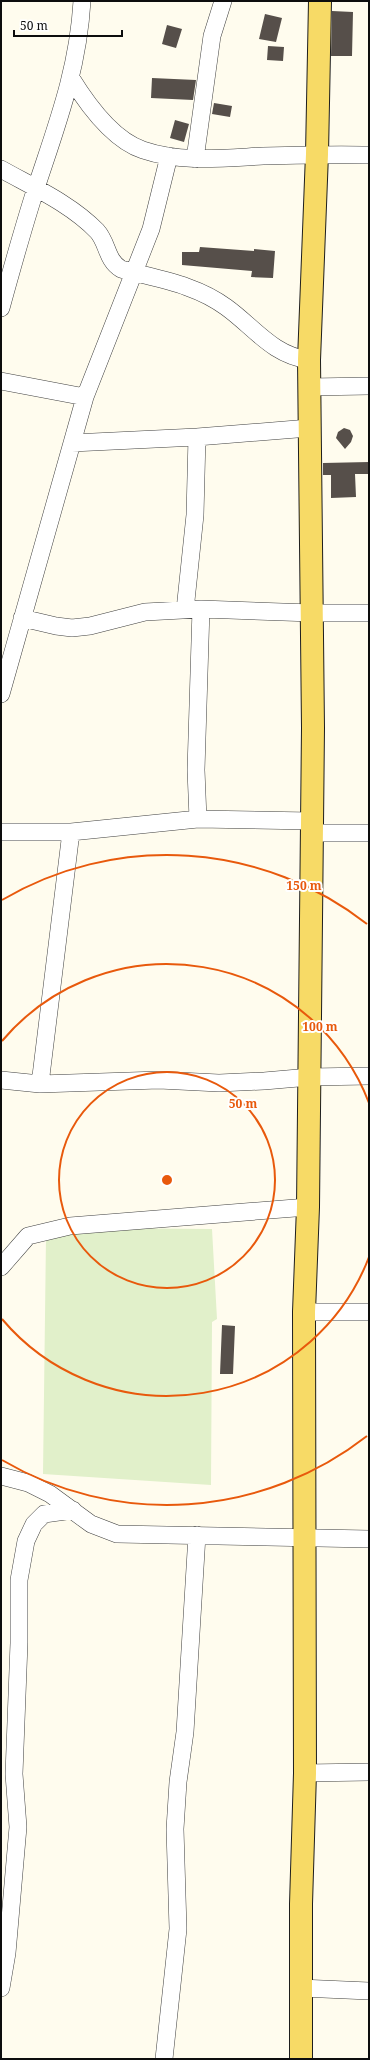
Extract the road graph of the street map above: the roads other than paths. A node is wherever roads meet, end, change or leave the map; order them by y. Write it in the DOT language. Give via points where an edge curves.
graph roads {
  1 [pos="82,1"];
  2 [pos="223,1"];
  3 [pos="320,1"];
  4 [pos="71,78"];
  5 [pos="317,154"];
  6 [pos="369,155"];
  7 [pos="169,156"];
  8 [pos="195,159"];
  9 [pos="1,169"];
  10 [pos="36,188"];
  11 [pos="133,273"];
  12 [pos="1,308"];
  13 [pos="309,360"];
  14 [pos="1,381"];
  15 [pos="369,386"];
  16 [pos="310,387"];
  17 [pos="84,397"];
  18 [pos="309,428"];
  19 [pos="197,437"];
  20 [pos="72,443"];
  21 [pos="193,609"];
  22 [pos="312,613"];
  23 [pos="369,613"];
  24 [pos="22,618"];
  25 [pos="3,684"];
  26 [pos="198,819"];
  27 [pos="311,827"];
  28 [pos="1,832"];
  29 [pos="71,832"];
  30 [pos="369,833"];
  31 [pos="369,1076"];
  32 [pos="310,1077"];
  33 [pos="1,1080"];
  34 [pos="40,1084"];
  35 [pos="308,1207"];
  36 [pos="1,1267"];
  37 [pos="304,1312"];
  38 [pos="369,1312"];
  39 [pos="1,1476"];
  40 [pos="72,1510"];
  41 [pos="197,1535"];
  42 [pos="305,1539"];
  43 [pos="369,1539"];
  44 [pos="369,1772"];
  45 [pos="305,1774"];
  46 [pos="1,1988"];
  47 [pos="300,1988"];
  48 [pos="369,1991"];
  49 [pos="164,2059"];
  50 [pos="301,2059"];
  1 -- 4 [label="street"];
  2 -- 8 [label="street" via="212,36"];
  3 -- 5 [label="main road"];
  4 -- 7 [label="street" via="86,102 126,141 142,150"];
  4 -- 10 [label="street"];
  5 -- 6 [label="street"];
  5 -- 8 [label="street"];
  5 -- 13 [label="main road"];
  7 -- 8 [label="street"];
  7 -- 11 [label="street" via="151,229"];
  9 -- 10 [label="street"];
  10 -- 11 [label="street" via="68,208 97,231 112,262 121,269"];
  10 -- 12 [label="street"];
  11 -- 13 [label="street" via="168,280 194,289 226,307 279,350 295,358"];
  11 -- 17 [label="street"];
  13 -- 16 [label="main road"];
  14 -- 17 [label="street"];
  15 -- 16 [label="street"];
  16 -- 18 [label="main road"];
  17 -- 20 [label="street"];
  18 -- 19 [label="street"];
  18 -- 22 [label="main road"];
  19 -- 20 [label="street"];
  19 -- 21 [label="street"];
  20 -- 24 [label="street"];
  21 -- 22 [label="street"];
  21 -- 24 [label="street" via="145,612 72,628"];
  21 -- 26 [label="street"];
  22 -- 23 [label="street"];
  22 -- 27 [label="main road"];
  24 -- 25 [label="street"];
  26 -- 27 [label="street"];
  26 -- 29 [label="street"];
  27 -- 30 [label="street"];
  27 -- 32 [label="main road"];
  28 -- 29 [label="street"];
  29 -- 34 [label="street"];
  31 -- 32 [label="street"];
  32 -- 34 [label="street" via="219,1083 159,1080"];
  32 -- 35 [label="main road"];
  33 -- 34 [label="street"];
  35 -- 36 [label="street" via="70,1226 28,1236"];
  35 -- 37 [label="main road"];
  37 -- 38 [label="street"];
  37 -- 42 [label="main road"];
  39 -- 40 [label="street" via="34,1486"];
  40 -- 41 [label="street" via="92,1524 117,1534"];
  40 -- 46 [label="street" via="44,1514 34,1524 26,1541 19,1580 14,1774 18,1827 7,1953"];
  41 -- 42 [label="street"];
  41 -- 49 [label="street" via="185,1732 178,1782 178,1929"];
  42 -- 43 [label="street"];
  42 -- 45 [label="main road"];
  44 -- 45 [label="street"];
  45 -- 47 [label="main road"];
  47 -- 48 [label="street"];
  47 -- 50 [label="main road"];
}
